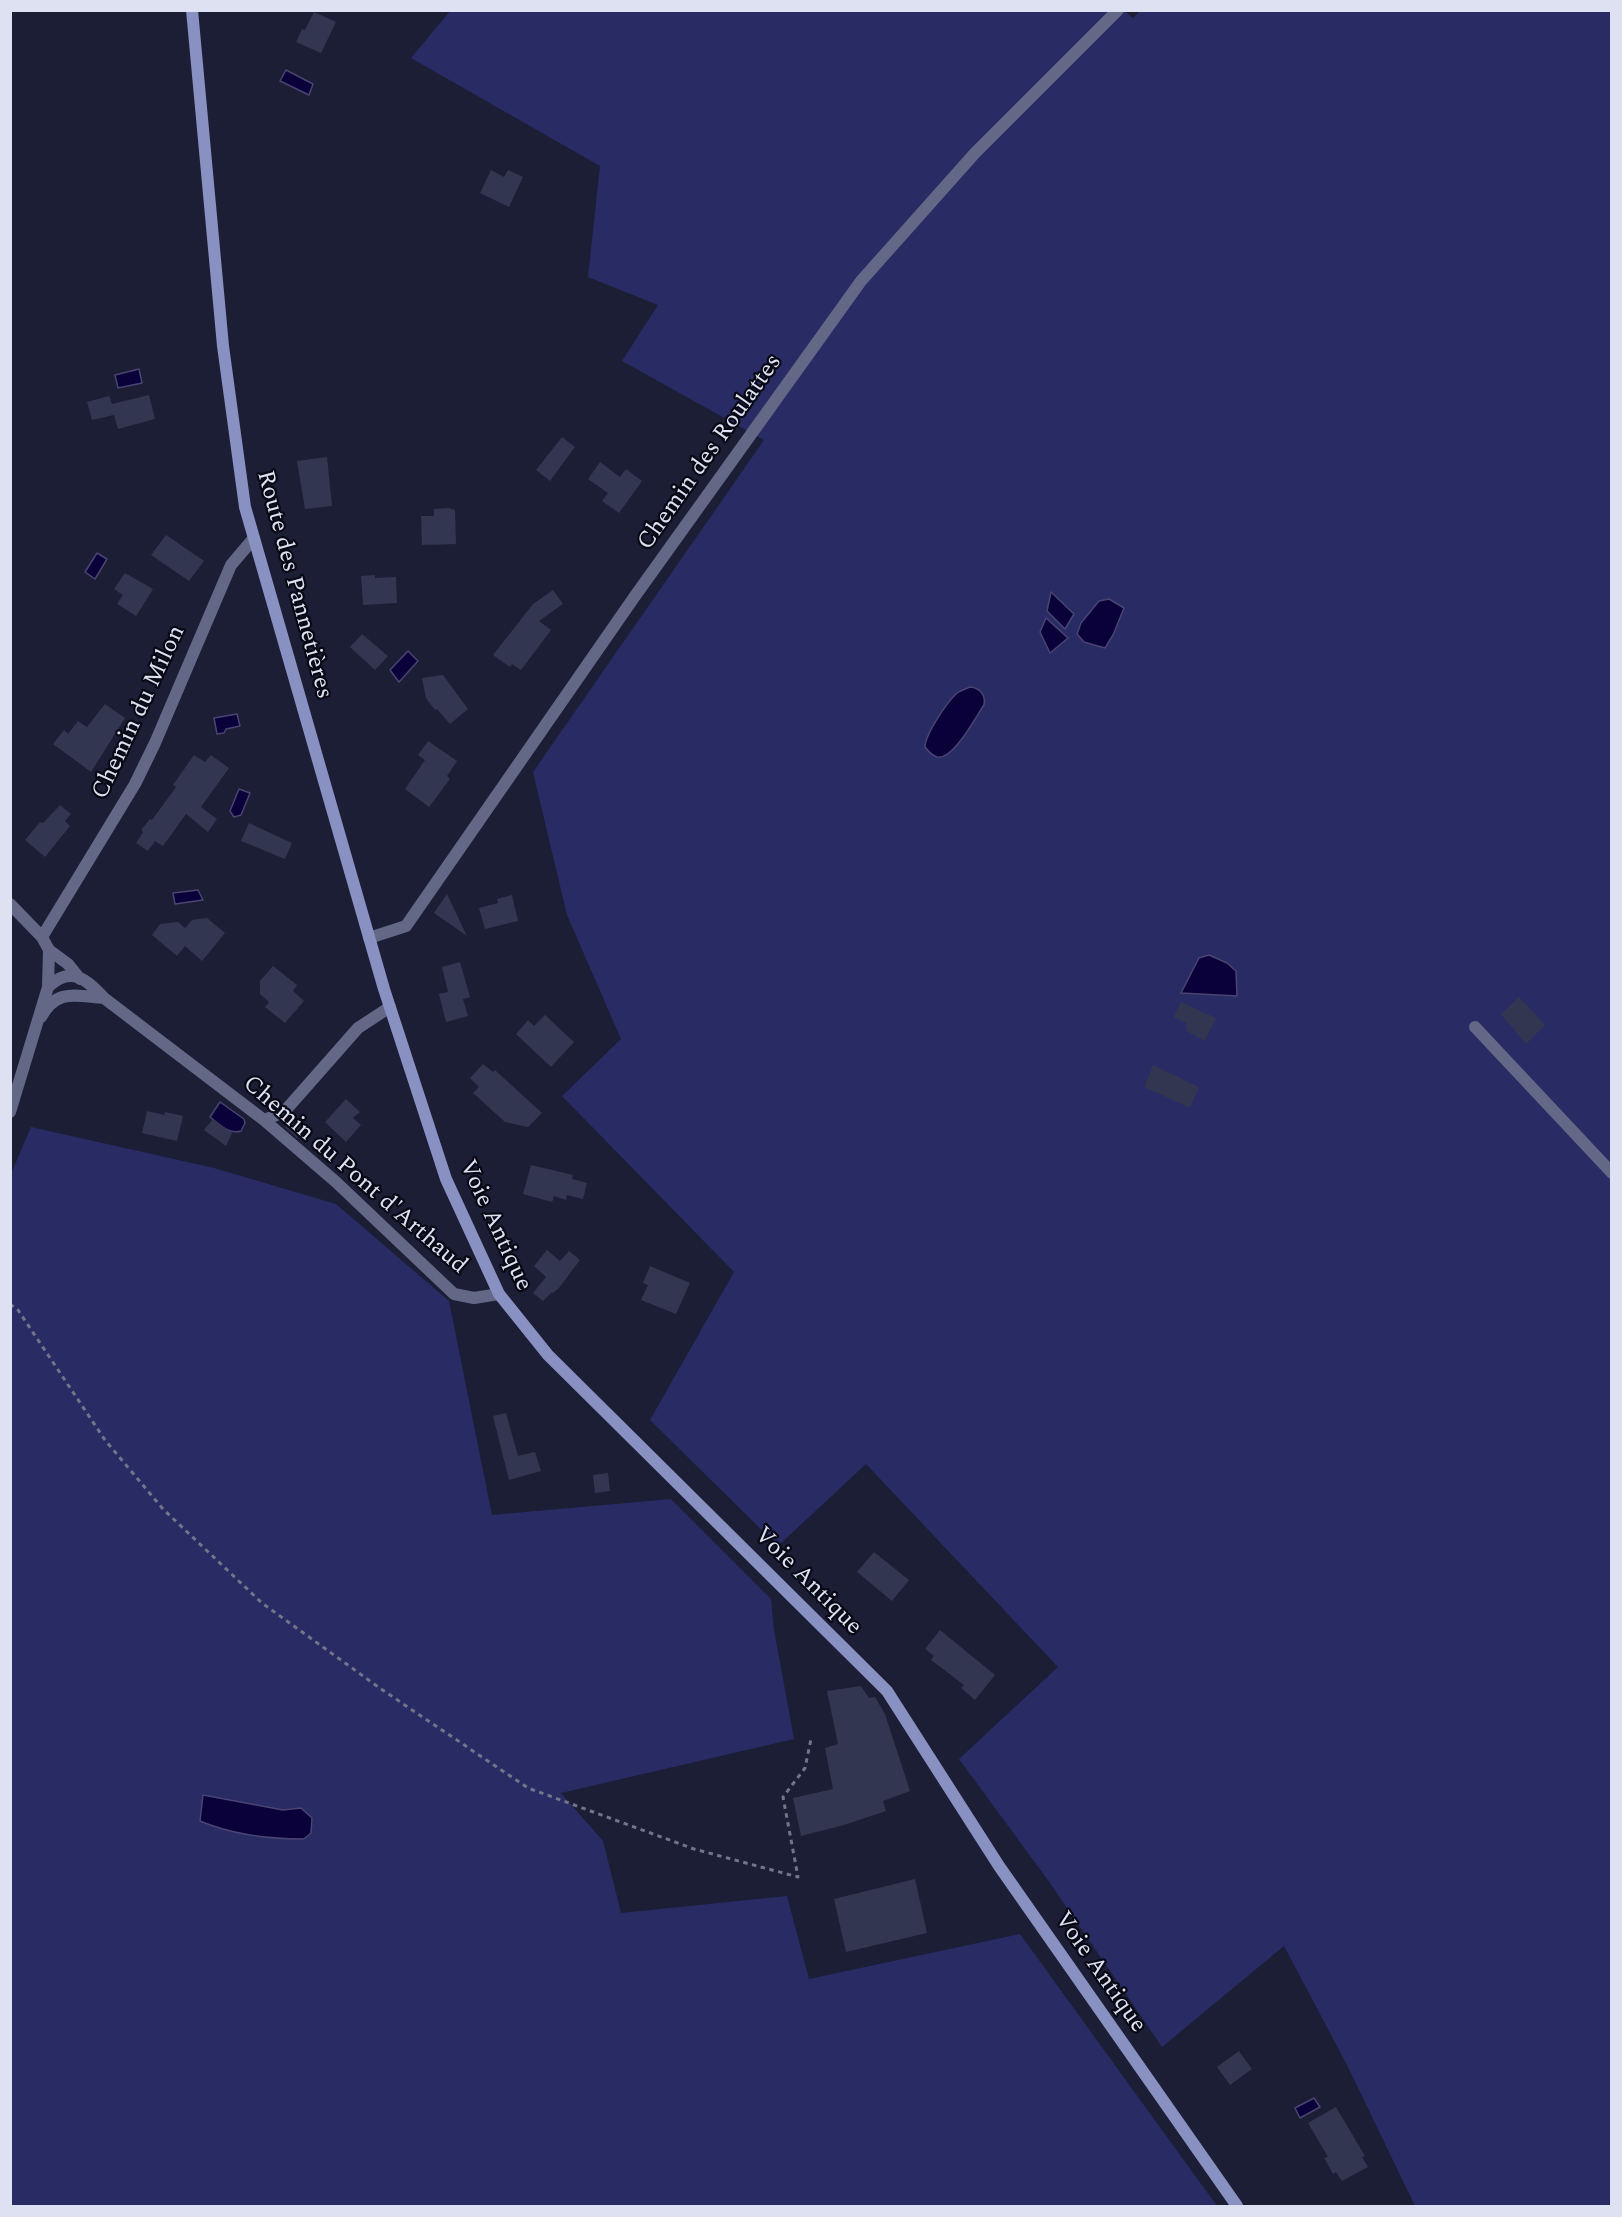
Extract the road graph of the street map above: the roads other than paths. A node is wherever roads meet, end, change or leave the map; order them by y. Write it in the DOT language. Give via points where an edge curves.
graph roads {
  1 [pos="192,10"];
  2 [pos="1118,10"];
  3 [pos="254,538"];
  4 [pos="10,904"];
  5 [pos="42,937"];
  6 [pos="369,938"];
  7 [pos="49,950"];
  8 [pos="80,978"];
  9 [pos="382,982"];
  10 [pos="48,987"];
  11 [pos="104,998"];
  12 [pos="390,1007"];
  13 [pos="36,1026"];
  14 [pos="1475,1027"];
  15 [pos="10,1112"];
  16 [pos="264,1120"];
  17 [pos="1611,1173"];
  18 [pos="499,1294"];
  19 [pos="1237,2206"];
  1 -- 3 [label="street, Route des Pannetières" via="223,346 245,507"];
  2 -- 6 [label="street, Chemin des Roulattes" via="975,153 861,281 635,596 406,926"];
  3 -- 5 [label="street, Chemin du Milon" via="231,565 135,784"];
  3 -- 6 [label="street, Route des Pannetières"];
  4 -- 5 [label="street"];
  5 -- 7 [label="street"];
  6 -- 9 [label="street, Route des Pannetières"];
  7 -- 8 [label="street"];
  7 -- 10 [label="street"];
  8 -- 10 [label="street" via="67,975"];
  8 -- 11 [label="street"];
  9 -- 12 [label="street, Voie Antique"];
  10 -- 13 [label="street"];
  11 -- 13 [label="street" via="63,995 47,1006"];
  11 -- 16 [label="street, Chemin du Pont d'Arthaud"];
  12 -- 16 [label="street" via="358,1028 284,1112"];
  12 -- 18 [label="street, Voie Antique" via="446,1179"];
  13 -- 15 [label="street"];
  14 -- 17 [label="street"];
  16 -- 18 [label="street, Chemin du Pont d'Arthaud" via="454,1294 474,1298"];
  18 -- 19 [label="street, Voie Antique" via="548,1355 887,1691 999,1866"];
}
